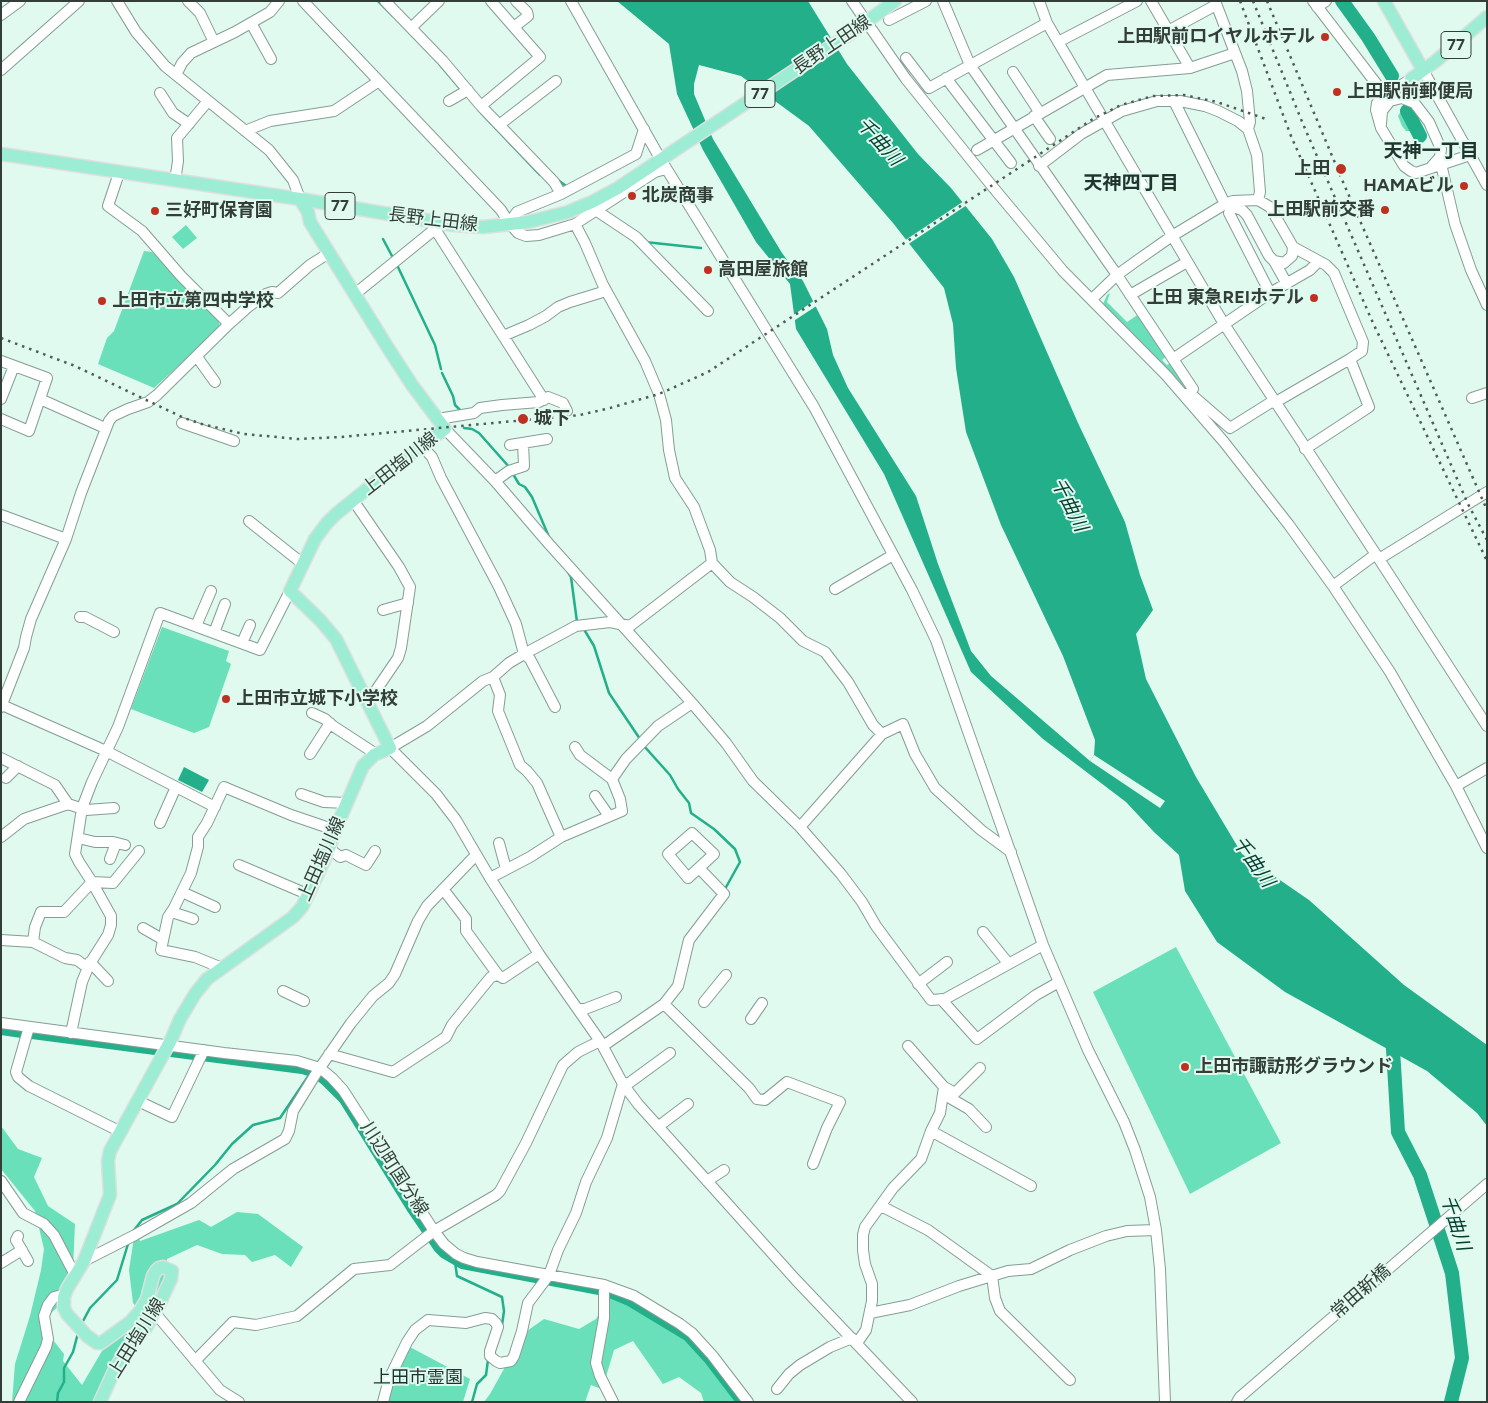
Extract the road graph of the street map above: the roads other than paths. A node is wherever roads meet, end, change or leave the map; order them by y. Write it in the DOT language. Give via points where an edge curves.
graph roads {
  1 [pos="20,1"];
  2 [pos="79,1"];
  3 [pos="117,1"];
  4 [pos="188,1"];
  5 [pos="279,1"];
  6 [pos="303,1"];
  7 [pos="385,1"];
  8 [pos="438,1"];
  9 [pos="491,1"];
  10 [pos="516,1"];
  11 [pos="571,1"];
  12 [pos="852,1"];
  13 [pos="895,1"];
  14 [pos="926,1"];
  15 [pos="943,1"];
  16 [pos="1039,1"];
  17 [pos="1137,1"];
  18 [pos="1151,1"];
  19 [pos="1384,1"];
  20 [pos="1216,3"];
  21 [pos="1318,3"];
  22 [pos="1,15"];
  23 [pos="1487,17"];
  24 [pos="889,20"];
  25 [pos="867,22"];
  26 [pos="251,23"];
  27 [pos="1047,24"];
  28 [pos="412,27"];
  29 [pos="514,27"];
  30 [pos="1168,30"];
  31 [pos="214,42"];
  32 [pos="1058,42"];
  33 [pos="1235,53"];
  34 [pos="906,58"];
  35 [pos="271,59"];
  36 [pos="970,65"];
  37 [pos="1190,68"];
  38 [pos="1,70"];
  39 [pos="1423,70"];
  40 [pos="1013,72"];
  41 [pos="176,75"];
  42 [pos="946,78"];
  43 [pos="1411,79"];
  44 [pos="556,81"];
  45 [pos="379,82"];
  46 [pos="1085,87"];
  47 [pos="1398,87"];
  48 [pos="468,90"];
  49 [pos="160,93"];
  50 [pos="1385,95"];
  51 [pos="1410,97"];
  52 [pos="208,101"];
  53 [pos="450,101"];
  54 [pos="1174,101"];
  55 [pos="481,106"];
  56 [pos="1037,114"];
  57 [pos="1104,121"];
  58 [pos="189,124"];
  59 [pos="499,125"];
  60 [pos="1014,128"];
  61 [pos="1248,128"];
  62 [pos="1381,128"];
  63 [pos="644,129"];
  64 [pos="245,131"];
  65 [pos="1050,139"];
  66 [pos="994,140"];
  67 [pos="1441,149"];
  68 [pos="978,150"];
  69 [pos="1,154"];
  70 [pos="1470,155"];
  71 [pos="1458,159"];
  72 [pos="664,162"];
  73 [pos="1011,163"];
  74 [pos="1436,165"];
  75 [pos="1039,166"];
  76 [pos="119,173"];
  77 [pos="175,181"];
  78 [pos="1487,185"];
  79 [pos="561,194"];
  80 [pos="300,199"];
  81 [pos="1256,200"];
  82 [pos="1227,208"];
  83 [pos="597,211"];
  84 [pos="1247,216"];
  85 [pos="509,223"];
  86 [pos="575,224"];
  87 [pos="435,226"];
  88 [pos="1172,236"];
  89 [pos="1259,238"];
  90 [pos="1245,244"];
  91 [pos="1293,247"];
  92 [pos="329,253"];
  93 [pos="1274,261"];
  94 [pos="1187,262"];
  95 [pos="1318,262"];
  96 [pos="1117,275"];
  97 [pos="1487,279"];
  98 [pos="1476,281"];
  99 [pos="1287,284"];
  100 [pos="606,291"];
  101 [pos="1270,293"];
  102 [pos="355,294"];
  103 [pos="1130,295"];
  104 [pos="1092,300"];
  105 [pos="1487,305"];
  106 [pos="708,311"];
  107 [pos="229,324"];
  108 [pos="1224,324"];
  109 [pos="504,336"];
  110 [pos="197,357"];
  111 [pos="1173,359"];
  112 [pos="1350,359"];
  113 [pos="1,361"];
  114 [pos="14,366"];
  115 [pos="215,382"];
  116 [pos="1193,389"];
  117 [pos="1487,393"];
  118 [pos="1182,394"];
  119 [pos="1472,398"];
  120 [pos="40,399"];
  121 [pos="1,400"];
  122 [pos="544,400"];
  123 [pos="1274,402"];
  124 [pos="567,411"];
  125 [pos="438,419"];
  126 [pos="1,420"];
  127 [pos="182,423"];
  128 [pos="105,428"];
  129 [pos="445,430"];
  130 [pos="547,440"];
  131 [pos="234,441"];
  132 [pos="523,443"];
  133 [pos="510,445"];
  134 [pos="422,446"];
  135 [pos="1306,449"];
  136 [pos="495,481"];
  137 [pos="1487,492"];
  138 [pos="353,500"];
  139 [pos="1,515"];
  140 [pos="249,521"];
  141 [pos="66,538"];
  142 [pos="893,555"];
  143 [pos="1378,557"];
  144 [pos="712,563"];
  145 [pos="303,564"];
  146 [pos="1333,586"];
  147 [pos="834,589"];
  148 [pos="211,591"];
  149 [pos="290,591"];
  150 [pos="408,603"];
  151 [pos="226,604"];
  152 [pos="383,610"];
  153 [pos="80,617"];
  154 [pos="250,625"];
  155 [pos="622,625"];
  156 [pos="196,626"];
  157 [pos="114,632"];
  158 [pos="214,633"];
  159 [pos="242,643"];
  160 [pos="524,654"];
  161 [pos="493,677"];
  162 [pos="368,702"];
  163 [pos="692,703"];
  164 [pos="2,706"];
  165 [pos="554,707"];
  166 [pos="312,713"];
  167 [pos="330,723"];
  168 [pos="1487,726"];
  169 [pos="882,734"];
  170 [pos="575,747"];
  171 [pos="390,748"];
  172 [pos="106,751"];
  173 [pos="310,754"];
  174 [pos="376,754"];
  175 [pos="1,758"];
  176 [pos="18,766"];
  177 [pos="1487,768"];
  178 [pos="6,778"];
  179 [pos="612,779"];
  180 [pos="1456,786"];
  181 [pos="176,787"];
  182 [pos="301,794"];
  183 [pos="596,796"];
  184 [pos="347,803"];
  185 [pos="68,804"];
  186 [pos="215,807"];
  187 [pos="82,808"];
  188 [pos="114,808"];
  189 [pos="609,816"];
  190 [pos="160,823"];
  191 [pos="800,827"];
  192 [pos="335,830"];
  193 [pos="1,837"];
  194 [pos="561,837"];
  195 [pos="78,838"];
  196 [pos="499,843"];
  197 [pos="1487,848"];
  198 [pos="139,851"];
  199 [pos="328,852"];
  200 [pos="374,852"];
  201 [pos="1011,852"];
  202 [pos="476,854"];
  203 [pos="110,860"];
  204 [pos="239,864"];
  205 [pos="699,868"];
  206 [pos="506,869"];
  207 [pos="490,878"];
  208 [pos="92,882"];
  209 [pos="443,889"];
  210 [pos="182,892"];
  211 [pos="307,894"];
  212 [pos="215,907"];
  213 [pos="172,912"];
  214 [pos="193,919"];
  215 [pos="142,928"];
  216 [pos="983,932"];
  217 [pos="162,939"];
  218 [pos="1,940"];
  219 [pos="33,942"];
  220 [pos="1044,945"];
  221 [pos="539,954"];
  222 [pos="947,962"];
  223 [pos="1008,963"];
  224 [pos="89,965"];
  225 [pos="222,968"];
  226 [pos="498,975"];
  227 [pos="726,975"];
  228 [pos="108,981"];
  229 [pos="1059,982"];
  230 [pos="918,984"];
  231 [pos="283,991"];
  232 [pos="616,997"];
  233 [pos="942,999"];
  234 [pos="304,1001"];
  235 [pos="704,1002"];
  236 [pos="762,1003"];
  237 [pos="664,1004"];
  238 [pos="578,1010"];
  239 [pos="751,1019"];
  240 [pos="1,1023"];
  241 [pos="29,1027"];
  242 [pos="70,1033"];
  243 [pos="602,1043"];
  244 [pos="167,1046"];
  245 [pos="908,1046"];
  246 [pos="204,1050"];
  247 [pos="670,1053"];
  248 [pos="329,1054"];
  249 [pos="980,1068"];
  250 [pos="317,1072"];
  251 [pos="623,1084"];
  252 [pos="944,1091"];
  253 [pos="138,1101"];
  254 [pos="688,1104"];
  255 [pos="659,1126"];
  256 [pos="986,1127"];
  257 [pos="931,1131"];
  258 [pos="121,1132"];
  259 [pos="813,1164"];
  260 [pos="724,1170"];
  261 [pos="1,1181"];
  262 [pos="707,1181"];
  263 [pos="1487,1184"];
  264 [pos="1030,1186"];
  265 [pos="881,1206"];
  266 [pos="1156,1230"];
  267 [pos="434,1231"];
  268 [pos="18,1236"];
  269 [pos="22,1250"];
  270 [pos="28,1261"];
  271 [pos="84,1261"];
  272 [pos="1,1262"];
  273 [pos="75,1275"];
  274 [pos="992,1276"];
  275 [pos="545,1279"];
  276 [pos="604,1285"];
  277 [pos="64,1297"];
  278 [pos="155,1313"];
  279 [pos="870,1313"];
  280 [pos="855,1341"];
  281 [pos="196,1361"];
  282 [pos="1070,1380"];
  283 [pos="777,1389"];
  284 [pos="19,1402"];
  285 [pos="100,1402"];
  286 [pos="239,1402"];
  287 [pos="383,1402"];
  288 [pos="613,1402"];
  289 [pos="748,1402"];
  290 [pos="912,1402"];
  291 [pos="1165,1402"];
  292 [pos="1237,1402"];
  1 -- 22 [label="street"];
  2 -- 38 [label="street"];
  3 -- 41 [label="street" via="155,56"];
  4 -- 31 [label="street" via="200,13"];
  5 -- 26 [label="street" via="270,12"];
  6 -- 45 [label="street"];
  7 -- 28 [label="street"];
  8 -- 28 [label="street"];
  9 -- 29 [label="street"];
  10 -- 29 [label="street" via="528,16"];
  11 -- 63 [label="street"];
  12 -- 25 [label="street"];
  13 -- 25 [label="main road, 長野上田線 / 77"];
  14 -- 24 [label="street"];
  15 -- 36 [label="street"];
  16 -- 27 [label="street"];
  17 -- 32 [label="street"];
  18 -- 30 [label="street"];
  19 -- 39 [label="main road, 77"];
  20 -- 30 [label="street"];
  20 -- 33 [label="street"];
  21 -- 50 [label="street"];
  23 -- 39 [label="main road, 77"];
  25 -- 72 [label="main road, 長野上田線 / 77"];
  25 -- 104 [label="street" via="906,79 992,186 1063,271"];
  26 -- 31 [label="street"];
  26 -- 35 [label="street"];
  27 -- 32 [label="street"];
  27 -- 36 [label="street"];
  28 -- 48 [label="street"];
  29 -- 55 [label="street" via="540,57"];
  30 -- 37 [label="street"];
  31 -- 41 [label="street" via="192,53"];
  32 -- 46 [label="street"];
  33 -- 37 [label="street"];
  33 -- 61 [label="street" via="1248,91"];
  34 -- 42 [label="street" via="929,88"];
  36 -- 42 [label="street"];
  36 -- 60 [label="street"];
  37 -- 46 [label="street" via="1107,75"];
  39 -- 43 [label="main road"];
  39 -- 70 [label="street"];
  40 -- 56 [label="street"];
  41 -- 52 [label="street"];
  42 -- 66 [label="street"];
  43 -- 47 [label="street"];
  43 -- 51 [label="street"];
  44 -- 59 [label="street"];
  45 -- 64 [label="street" via="334,111 270,121"];
  45 -- 85 [label="street" via="501,210"];
  46 -- 56 [label="street"];
  46 -- 57 [label="street"];
  47 -- 50 [label="street"];
  47 -- 51 [label="street" via="1404,88"];
  48 -- 53 [label="street"];
  48 -- 55 [label="street"];
  49 -- 58 [label="street" via="174,113"];
  50 -- 62 [label="street" via="1376,108"];
  51 -- 62 [label="street" via="1388,103 1381,114"];
  51 -- 67 [label="street" via="1426,117"];
  52 -- 58 [label="street"];
  52 -- 64 [label="street"];
  54 -- 57 [label="street" via="1146,103"];
  54 -- 61 [label="street" via="1205,106"];
  54 -- 82 [label="street"];
  55 -- 59 [label="street"];
  56 -- 60 [label="street"];
  56 -- 65 [label="street"];
  57 -- 75 [label="street"];
  57 -- 88 [label="street"];
  58 -- 77 [label="street" via="177,138"];
  59 -- 79 [label="street" via="554,182"];
  60 -- 66 [label="street"];
  60 -- 75 [label="street"];
  61 -- 81 [label="street" via="1257,155 1260,192"];
  62 -- 74 [label="street" via="1406,168 1416,173"];
  63 -- 72 [label="street"];
  63 -- 79 [label="street" via="636,154"];
  64 -- 80 [label="street" via="284,166"];
  66 -- 68 [label="street"];
  66 -- 73 [label="street"];
  67 -- 71 [label="street" via="1448,157"];
  67 -- 74 [label="street"];
  69 -- 76 [label="main road, 長野上田線 / 77"];
  70 -- 71 [label="street"];
  70 -- 78 [label="street"];
  71 -- 74 [label="street"];
  72 -- 83 [label="street" via="656,172"];
  72 -- 85 [label="main road, 長野上田線 / 77" via="568,212 542,220"];
  72 -- 142 [label="street" via="814,407"];
  74 -- 98 [label="street"];
  75 -- 96 [label="street"];
  76 -- 77 [label="main road, 長野上田線 / 77"];
  76 -- 107 [label="street" via="108,206 142,231"];
  77 -- 80 [label="main road, 長野上田線 / 77"];
  79 -- 85 [label="street" via="517,212"];
  80 -- 87 [label="main road, 長野上田線 / 77"];
  80 -- 92 [label="main road, 上田塩川線"];
  81 -- 82 [label="street" via="1240,199"];
  81 -- 84 [label="street"];
  81 -- 91 [label="street" via="1270,207"];
  82 -- 84 [label="street" via="1242,210"];
  82 -- 88 [label="street"];
  82 -- 90 [label="street"];
  83 -- 86 [label="street"];
  83 -- 106 [label="street" via="636,236"];
  84 -- 89 [label="street"];
  85 -- 86 [label="street" via="526,236"];
  85 -- 87 [label="main road, 長野上田線 / 77" via="483,227"];
  86 -- 100 [label="street"];
  87 -- 102 [label="street"];
  87 -- 109 [label="street"];
  88 -- 94 [label="street"];
  88 -- 96 [label="street"];
  89 -- 90 [label="street"];
  89 -- 93 [label="street"];
  90 -- 101 [label="street"];
  91 -- 93 [label="street" via="1290,259 1284,263"];
  91 -- 95 [label="street"];
  92 -- 102 [label="main road, 上田塩川線"];
  92 -- 107 [label="street" via="310,264 278,293 266,294"];
  93 -- 99 [label="street"];
  94 -- 103 [label="street"];
  94 -- 108 [label="street"];
  95 -- 99 [label="street"];
  95 -- 112 [label="street" via="1334,274 1363,342 1362,351"];
  96 -- 103 [label="street"];
  96 -- 104 [label="street"];
  97 -- 98 [label="street"];
  98 -- 105 [label="street"];
  99 -- 101 [label="street"];
  100 -- 109 [label="street" via="558,307"];
  100 -- 144 [label="street" via="641,353 659,394 675,478 696,512"];
  101 -- 108 [label="street"];
  102 -- 125 [label="main road, 上田塩川線" via="407,378"];
  103 -- 111 [label="street"];
  104 -- 118 [label="street"];
  107 -- 110 [label="street"];
  108 -- 111 [label="street"];
  108 -- 123 [label="street"];
  109 -- 122 [label="street"];
  110 -- 115 [label="street"];
  110 -- 128 [label="street" via="148,402 113,416"];
  111 -- 116 [label="street"];
  112 -- 123 [label="street"];
  112 -- 135 [label="street" via="1369,407"];
  113 -- 114 [label="street"];
  114 -- 120 [label="street" via="47,378"];
  114 -- 121 [label="street"];
  117 -- 119 [label="street"];
  118 -- 123 [label="street" via="1192,395 1230,428"];
  118 -- 146 [label="street" via="1224,442"];
  120 -- 126 [label="street" via="29,431"];
  120 -- 128 [label="street"];
  122 -- 124 [label="street" via="548,397 563,403"];
  122 -- 125 [label="street" via="502,404"];
  123 -- 135 [label="street"];
  125 -- 129 [label="main road, 上田塩川線"];
  127 -- 131 [label="street"];
  128 -- 141 [label="street"];
  129 -- 134 [label="main road, 上田塩川線"];
  129 -- 136 [label="street"];
  130 -- 132 [label="street"];
  132 -- 133 [label="street"];
  132 -- 136 [label="street" via="524,466"];
  134 -- 138 [label="main road, 上田塩川線"];
  134 -- 160 [label="street" via="432,458 499,587 516,624"];
  135 -- 143 [label="street"];
  136 -- 155 [label="street"];
  137 -- 143 [label="street"];
  138 -- 145 [label="main road, 上田塩川線" via="320,530"];
  138 -- 150 [label="street" via="410,587"];
  139 -- 141 [label="street"];
  140 -- 145 [label="street"];
  141 -- 164 [label="street" via="31,619 24,648"];
  142 -- 147 [label="street"];
  142 -- 201 [label="street" via="936,640"];
  143 -- 146 [label="street"];
  143 -- 168 [label="street"];
  144 -- 155 [label="street" via="630,626"];
  144 -- 169 [label="street" via="730,582 803,641 826,652"];
  145 -- 149 [label="main road, 上田塩川線"];
  146 -- 180 [label="street" via="1390,672"];
  148 -- 156 [label="street"];
  149 -- 159 [label="street" via="260,650"];
  149 -- 162 [label="main road" via="336,639"];
  150 -- 152 [label="street"];
  150 -- 162 [label="street" via="398,658"];
  151 -- 158 [label="street"];
  153 -- 157 [label="street"];
  154 -- 159 [label="street"];
  155 -- 160 [label="street" via="610,622 576,626"];
  155 -- 163 [label="street"];
  156 -- 158 [label="street"];
  156 -- 172 [label="street" via="160,613"];
  158 -- 159 [label="street"];
  160 -- 161 [label="street"];
  160 -- 165 [label="street" via="530,659"];
  161 -- 171 [label="street" via="483,681 427,726"];
  161 -- 194 [label="street" via="500,695 498,711 520,765 537,783"];
  162 -- 171 [label="main road"];
  163 -- 179 [label="street" via="658,726 626,759"];
  163 -- 191 [label="street" via="753,781"];
  164 -- 172 [label="street"];
  166 -- 167 [label="street"];
  167 -- 173 [label="street"];
  167 -- 174 [label="street"];
  169 -- 191 [label="street"];
  169 -- 201 [label="street" via="903,724 915,754 935,788"];
  170 -- 179 [label="street" via="580,755"];
  171 -- 174 [label="main road, 上田塩川線"];
  171 -- 202 [label="street" via="436,794"];
  172 -- 181 [label="street"];
  172 -- 187 [label="street"];
  174 -- 184 [label="main road, 上田塩川線" via="363,766"];
  175 -- 176 [label="street"];
  176 -- 178 [label="street"];
  176 -- 185 [label="street" via="55,785"];
  177 -- 180 [label="street"];
  179 -- 189 [label="street" via="622,811"];
  180 -- 197 [label="street"];
  181 -- 186 [label="street"];
  181 -- 190 [label="street"];
  182 -- 184 [label="street" via="324,802"];
  183 -- 189 [label="street"];
  184 -- 192 [label="main road, 上田塩川線"];
  185 -- 187 [label="street"];
  185 -- 193 [label="street" via="24,820"];
  186 -- 192 [label="street" via="224,788"];
  186 -- 210 [label="street" via="198,837 195,860"];
  187 -- 188 [label="street"];
  187 -- 195 [label="street"];
  189 -- 194 [label="street"];
  191 -- 230 [label="street" via="857,895"];
  192 -- 199 [label="main road, 上田塩川線"];
  194 -- 206 [label="street"];
  195 -- 203 [label="street" via="121,844"];
  195 -- 208 [label="street" via="75,854"];
  196 -- 206 [label="street"];
  198 -- 208 [label="street" via="113,883"];
  199 -- 200 [label="street" via="340,857 346,855 366,865"];
  199 -- 211 [label="main road, 上田塩川線"];
  201 -- 220 [label="street"];
  202 -- 207 [label="street"];
  202 -- 209 [label="street"];
  204 -- 211 [label="street"];
  205 -- 205 [label="street" via="714,854 692,833 668,854 688,878"];
  205 -- 237 [label="street" via="724,894 689,940 678,986"];
  206 -- 207 [label="street"];
  207 -- 221 [label="street"];
  208 -- 219 [label="street" via="64,912 41,912"];
  208 -- 224 [label="street" via="111,916 112,925"];
  209 -- 226 [label="street" via="466,919 466,931"];
  209 -- 248 [label="street" via="426,906 389,983 373,996"];
  210 -- 212 [label="street"];
  210 -- 213 [label="street"];
  211 -- 225 [label="main road, 上田塩川線" via="293,917"];
  213 -- 214 [label="street"];
  213 -- 217 [label="street"];
  215 -- 217 [label="street"];
  216 -- 223 [label="street"];
  217 -- 225 [label="street" via="161,950 195,956"];
  218 -- 219 [label="street"];
  219 -- 224 [label="street" via="64,958"];
  220 -- 223 [label="street"];
  220 -- 229 [label="street"];
  221 -- 226 [label="street" via="503,978"];
  221 -- 238 [label="street"];
  222 -- 230 [label="street"];
  223 -- 233 [label="street"];
  224 -- 228 [label="street"];
  224 -- 242 [label="street"];
  225 -- 244 [label="main road, 上田塩川線" via="207,979 196,994"];
  226 -- 248 [label="street" via="491,977 446,1037 393,1072"];
  227 -- 235 [label="street"];
  229 -- 233 [label="street" via="977,1039"];
  229 -- 266 [label="street" via="1135,1150 1150,1197"];
  230 -- 233 [label="street" via="931,1000"];
  231 -- 234 [label="street"];
  232 -- 238 [label="street"];
  236 -- 239 [label="street"];
  237 -- 243 [label="street"];
  237 -- 259 [label="street" via="757,1099 766,1100 787,1082 840,1102"];
  238 -- 243 [label="street"];
  240 -- 241 [label="street, 川辺町国分線"];
  241 -- 242 [label="street, 川辺町国分線"];
  241 -- 258 [label="street" via="16,1072 18,1077 29,1086"];
  242 -- 244 [label="street, 川辺町国分線"];
  243 -- 251 [label="street"];
  243 -- 267 [label="street" via="578,1052 564,1065 500,1192"];
  244 -- 246 [label="street, 川辺町国分線"];
  244 -- 253 [label="main road, 上田塩川線"];
  245 -- 252 [label="street"];
  246 -- 250 [label="street, 川辺町国分線" via="297,1061"];
  246 -- 253 [label="street" via="172,1117"];
  247 -- 251 [label="street"];
  248 -- 250 [label="street"];
  249 -- 252 [label="street" via="955,1092"];
  250 -- 267 [label="street, 川辺町国分線" via="332,1078 343,1090"];
  250 -- 271 [label="street" via="293,1111 285,1139 225,1175 192,1203"];
  251 -- 255 [label="street"];
  251 -- 275 [label="street" via="607,1138"];
  252 -- 256 [label="street" via="969,1109"];
  252 -- 257 [label="street" via="940,1113"];
  253 -- 258 [label="main road, 上田塩川線"];
  254 -- 255 [label="street"];
  255 -- 262 [label="street"];
  257 -- 264 [label="street"];
  257 -- 265 [label="street" via="921,1159 893,1188"];
  258 -- 271 [label="main road, 上田塩川線" via="108,1161 110,1195"];
  260 -- 262 [label="street"];
  261 -- 273 [label="street" via="23,1213 44,1224 54,1235"];
  262 -- 280 [label="street"];
  263 -- 292 [label="street, 常田新橋"];
  265 -- 274 [label="street" via="928,1230"];
  265 -- 279 [label="street" via="865,1227 863,1235 865,1264 872,1284"];
  266 -- 274 [label="street" via="1106,1236 1030,1269"];
  266 -- 291 [label="street"];
  267 -- 275 [label="street, 川辺町国分線" via="444,1244 464,1258"];
  267 -- 281 [label="street" via="390,1265 354,1270 297,1316 256,1325 232,1322"];
  268 -- 269 [label="street" via="16,1240"];
  269 -- 270 [label="street"];
  269 -- 272 [label="street"];
  271 -- 273 [label="main road, 上田塩川線"];
  273 -- 277 [label="main road, 上田塩川線"];
  274 -- 279 [label="street" via="910,1304"];
  274 -- 282 [label="street" via="1000,1311"];
  275 -- 276 [label="street, 川辺町国分線"];
  275 -- 287 [label="street" via="528,1304 511,1361 500,1362 490,1356 498,1327 492,1318 466,1323 428,1320 407,1342 388,1379"];
  276 -- 288 [label="street" via="604,1318 596,1363"];
  276 -- 289 [label="street, 川辺町国分線" via="634,1296 686,1329 712,1355"];
  277 -- 278 [label="main road, 上田塩川線" via="67,1314 87,1336 101,1343 140,1311 147,1299 152,1276 159,1268 166,1267 172,1271 171,1279"];
  277 -- 284 [label="street" via="54,1297 48,1305 44,1316 48,1339 46,1347"];
  278 -- 281 [label="street"];
  278 -- 285 [label="main road, 上田塩川線" via="114,1368"];
  279 -- 280 [label="street" via="866,1330"];
  280 -- 283 [label="street" via="830,1347 800,1365"];
  280 -- 290 [label="street"];
  281 -- 286 [label="street" via="220,1390"];
}
